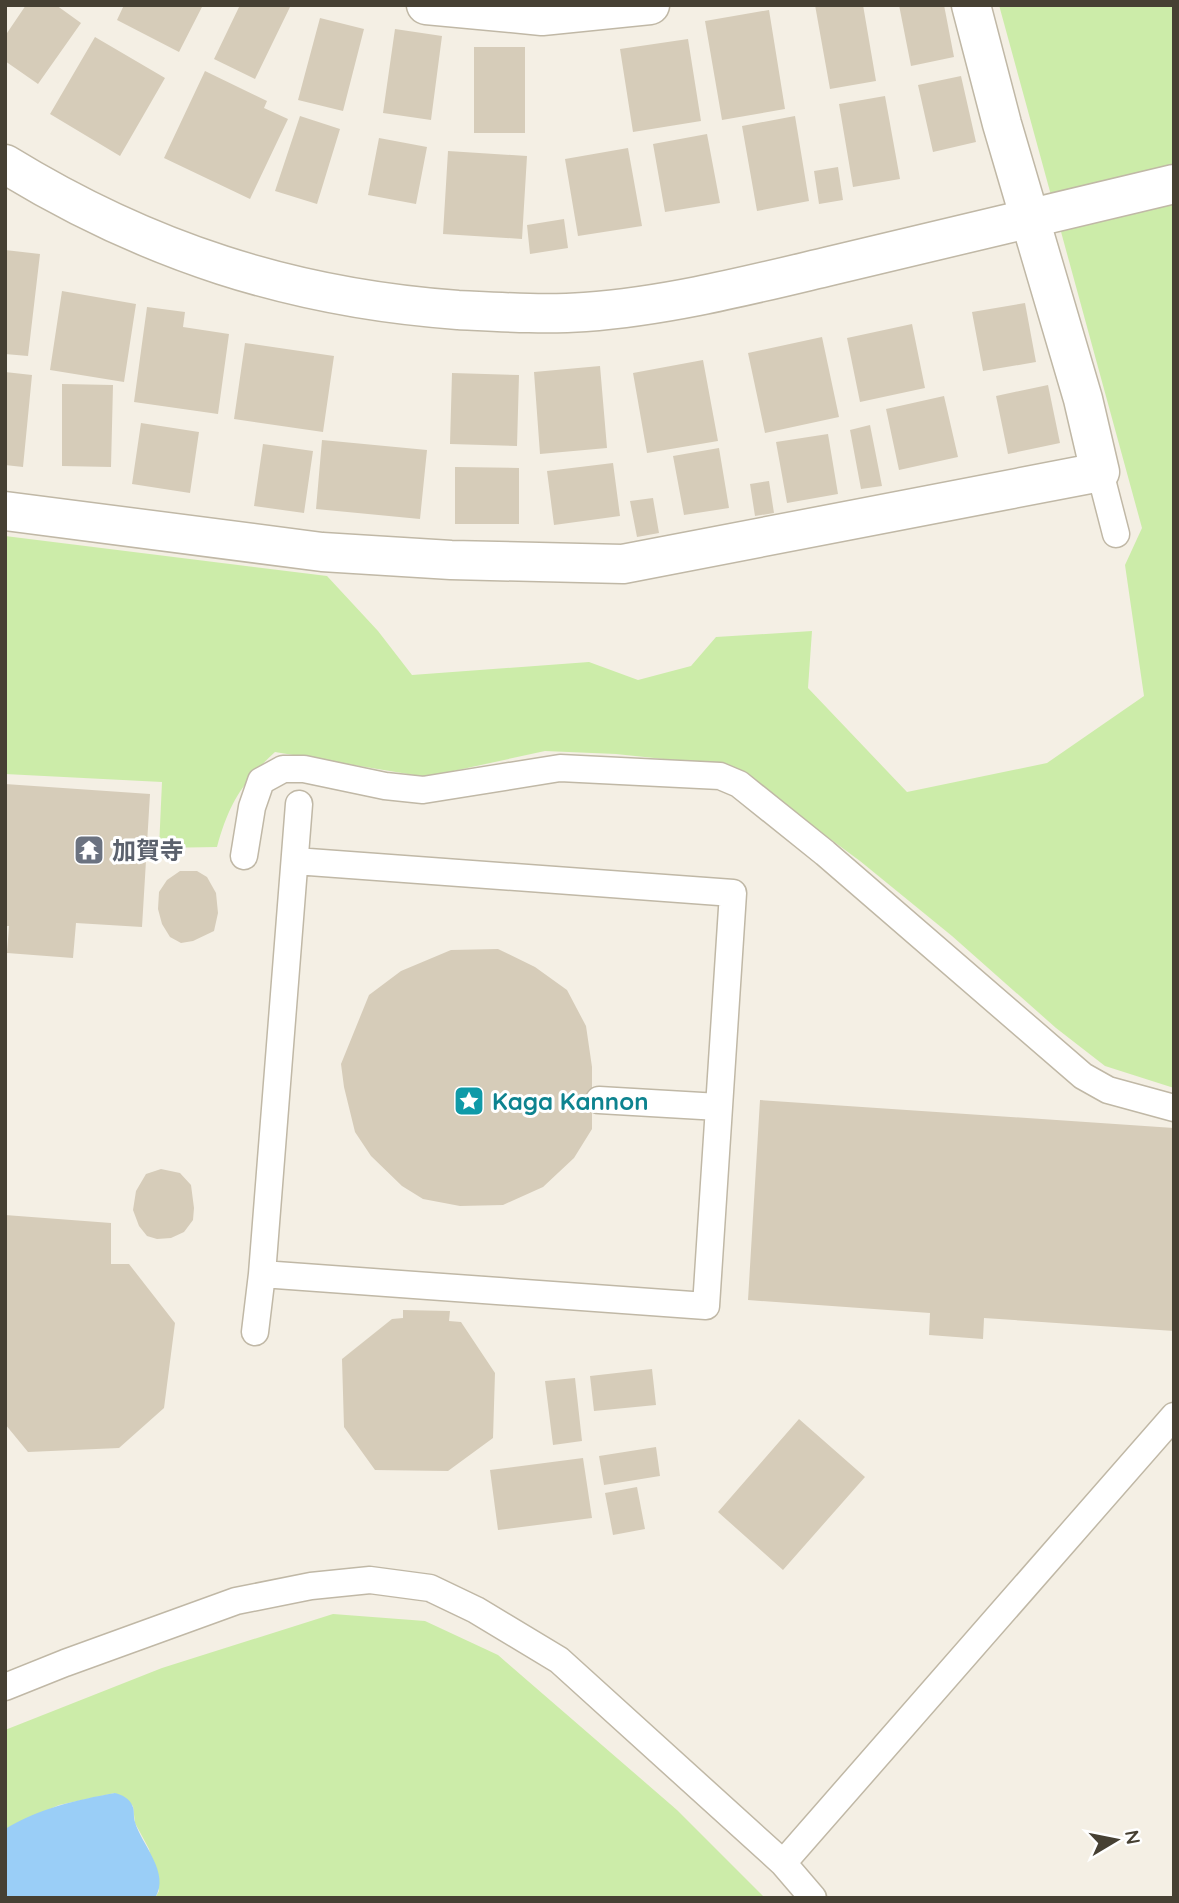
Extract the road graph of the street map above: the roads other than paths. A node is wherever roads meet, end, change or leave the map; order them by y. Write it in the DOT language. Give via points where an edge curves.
graph roads {
  1 [pos="426,5"];
  2 [pos="650,5"];
  3 [pos="971,5"];
  4 [pos="5,164"];
  5 [pos="1174,184"];
  6 [pos="1029,218"];
  7 [pos="1100,472"];
  8 [pos="5,511"];
  9 [pos="1116,534"];
  10 [pos="299,804"];
  11 [pos="244,856"];
  12 [pos="295,861"];
  13 [pos="598,1100"];
  14 [pos="719,1107"];
  15 [pos="1174,1108"];
  16 [pos="262,1274"];
  17 [pos="254,1332"];
  18 [pos="1174,1416"];
  19 [pos="5,1687"];
  20 [pos="783,1863"];
  21 [pos="813,1898"];
  1 -- 2 [label="street" via="542,16"];
  3 -- 6 [label="street"];
  4 -- 6 [label="street" via="100,217 206,261 266,280 398,306 489,312 584,312 682,299"];
  5 -- 6 [label="street"];
  6 -- 7 [label="street"];
  7 -- 8 [label="street" via="623,564 322,552"];
  7 -- 9 [label="lane"];
  10 -- 12 [label="lane"];
  11 -- 15 [label="lane" via="261,781 283,769 423,790 560,768 720,776 739,784 825,853 1083,1076 1108,1090"];
  12 -- 14 [label="lane" via="733,893"];
  12 -- 16 [label="lane"];
  13 -- 14 [label="lane"];
  14 -- 16 [label="lane" via="706,1306"];
  16 -- 17 [label="lane"];
  18 -- 20 [label="lane"];
  19 -- 20 [label="lane" via="236,1601 370,1580 430,1587 559,1660"];
  20 -- 21 [label="lane"];
}
